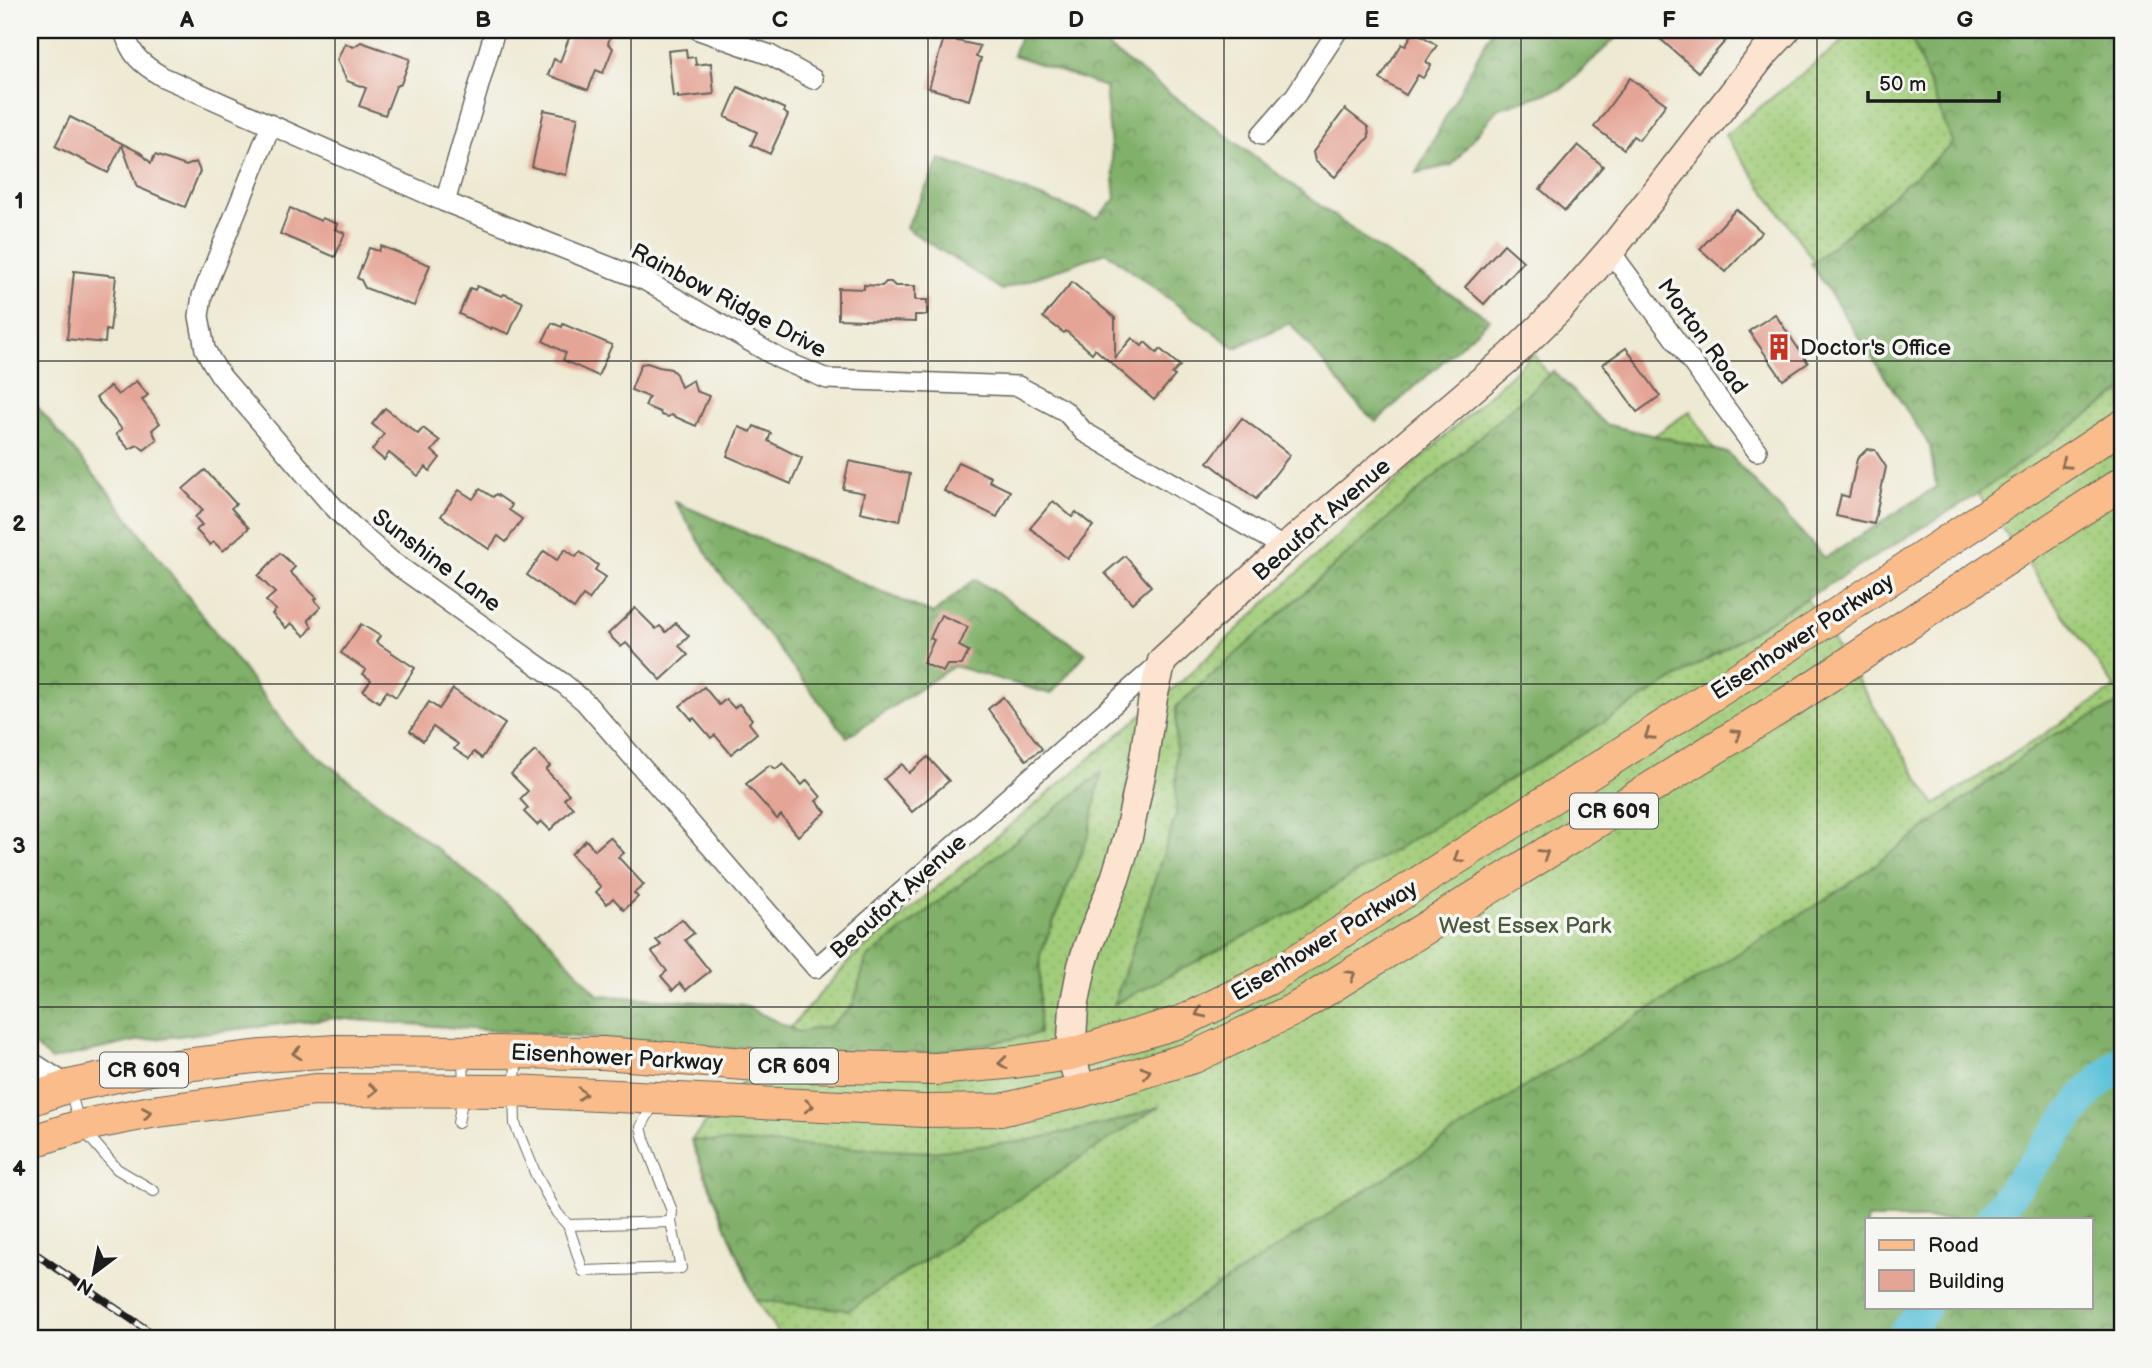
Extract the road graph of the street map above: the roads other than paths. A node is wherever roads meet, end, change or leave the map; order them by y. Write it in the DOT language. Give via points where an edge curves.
graph roads {
  1 [pos="124,30"];
  2 [pos="495,30"];
  3 [pos="699,30"];
  4 [pos="1338,30"];
  5 [pos="1786,30"];
  6 [pos="813,79"];
  7 [pos="271,125"];
  8 [pos="1261,135"];
  9 [pos="444,202"];
  10 [pos="1610,251"];
  11 [pos="2122,426"];
  12 [pos="1757,451"];
  13 [pos="2122,482"];
  14 [pos="1285,548"];
  15 [pos="1162,661"];
  16 [pos="816,968"];
  17 [pos="463,1051"];
  18 [pos="517,1051"];
  19 [pos="1071,1054"];
  20 [pos="30,1061"];
  21 [pos="69,1086"];
  22 [pos="464,1090"];
  23 [pos="514,1091"];
  24 [pos="1081,1091"];
  25 [pos="657,1098"];
  26 [pos="30,1100"];
  27 [pos="458,1123"];
  28 [pos="80,1126"];
  29 [pos="30,1142"];
  30 [pos="154,1191"];
  31 [pos="671,1222"];
  32 [pos="568,1225"];
  1 -- 7 [label="street, Rainbow Ridge Drive" via="128,45 150,69"];
  2 -- 9 [label="street"];
  3 -- 6 [label="street" via="769,55"];
  4 -- 8 [label="street" via="1295,96"];
  5 -- 10 [label="street, Beaufort Avenue"];
  7 -- 9 [label="street, Rainbow Ridge Drive"];
  7 -- 16 [label="street, Sunshine Lane" via="202,296 199,316 205,349 221,376 357,531 585,702"];
  9 -- 14 [label="street, Rainbow Ridge Drive" via="646,281 780,359 827,379 1018,386 1066,411 1084,432"];
  10 -- 12 [label="street, Morton Road"];
  10 -- 14 [label="street, Beaufort Avenue" via="1511,356"];
  11 -- 19 [label="main road, Eisenhower Parkway / CR 609, one-way" via="1781,651 1268,979 1183,1021"];
  24 -- 13 [label="main road, Eisenhower Parkway / CR 609, one-way" via="1194,1057 1295,1010 1791,701"];
  14 -- 15 [label="street, Beaufort Avenue"];
  15 -- 16 [label="street, Beaufort Avenue"];
  15 -- 19 [label="street" via="1128,837 1082,966"];
  17 -- 18 [label="main road, Eisenhower Parkway / CR 609"];
  17 -- 21 [label="main road, Eisenhower Parkway / CR 609, one-way" via="263,1056 149,1069"];
  17 -- 22 [label="lane"];
  19 -- 18 [label="main road, Eisenhower Parkway / CR 609, one-way" via="935,1069 758,1065"];
  18 -- 23 [label="lane"];
  19 -- 24 [label="street"];
  20 -- 21 [label="street"];
  21 -- 26 [label="main road, Eisenhower Parkway / CR 609"];
  21 -- 28 [label="lane"];
  22 -- 23 [label="main road, Eisenhower Parkway / CR 609"];
  22 -- 27 [label="lane"];
  28 -- 22 [label="main road, Eisenhower Parkway / CR 609, one-way" via="315,1090"];
  23 -- 25 [label="main road, Eisenhower Parkway / CR 609, one-way"];
  23 -- 32 [label="lane" via="515,1124 536,1175"];
  25 -- 24 [label="main road, Eisenhower Parkway / CR 609, one-way" via="924,1111 1001,1110"];
  25 -- 31 [label="lane" via="641,1127 672,1211"];
  28 -- 29 [label="main road, Eisenhower Parkway / CR 609"];
  28 -- 30 [label="lane" via="117,1169"];
  31 -- 32 [label="lane"];
  31 -- 32 [label="lane" via="681,1268 583,1271"];
}
